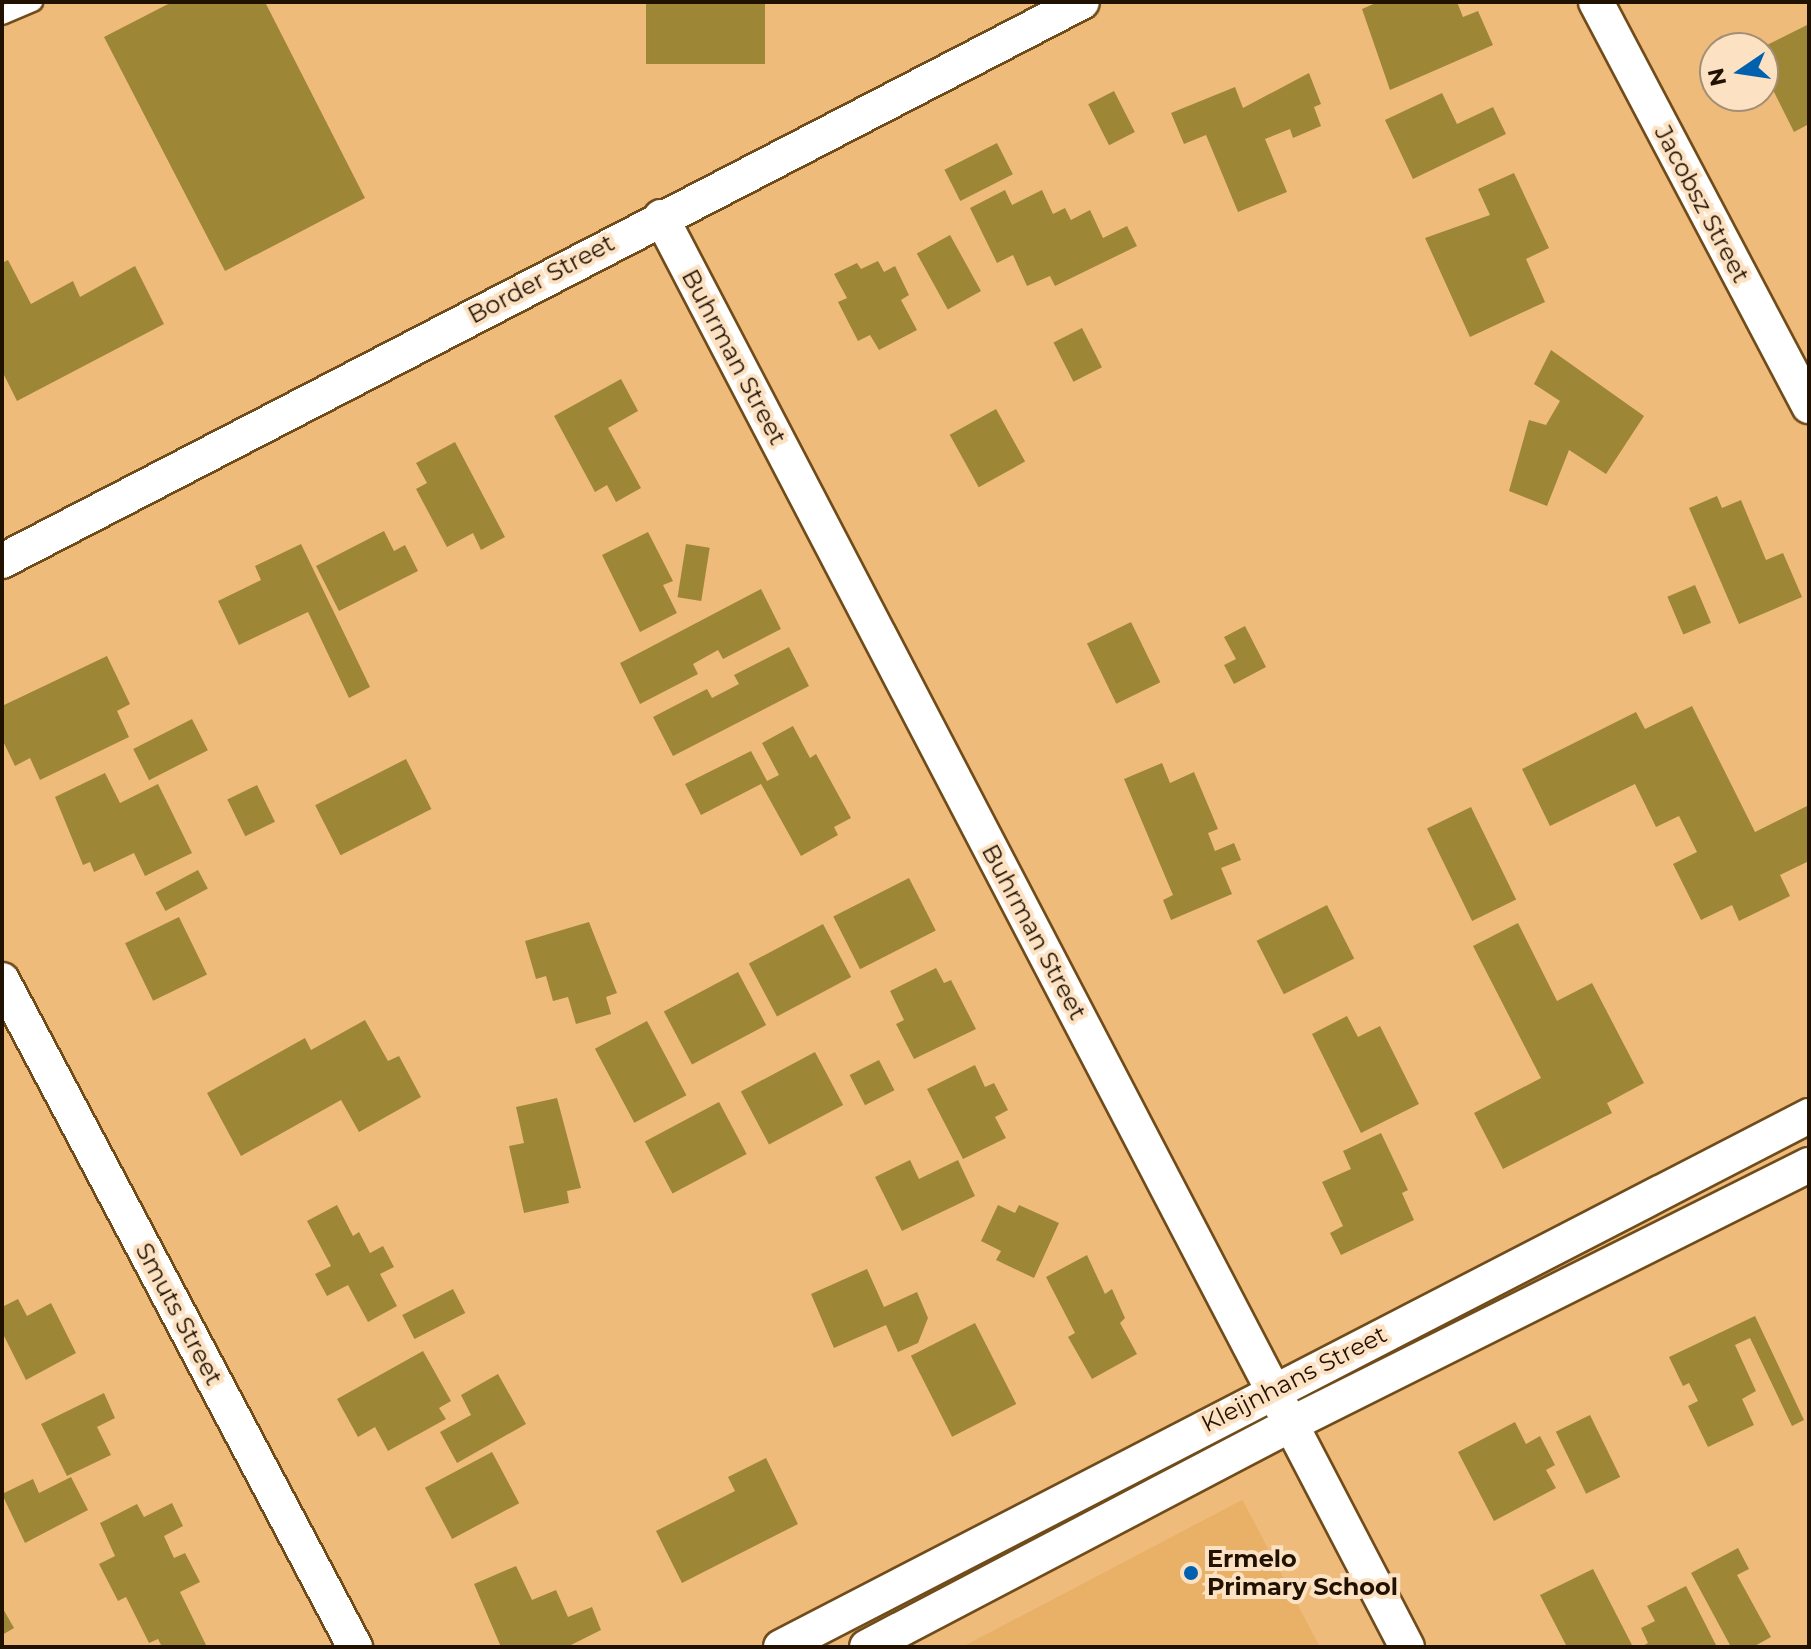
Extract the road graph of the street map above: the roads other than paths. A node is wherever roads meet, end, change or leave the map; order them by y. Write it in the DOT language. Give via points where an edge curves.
graph roads {
  1 [pos="33,2"];
  2 [pos="1082,2"];
  3 [pos="1596,2"];
  4 [pos="2,15"];
  5 [pos="661,217"];
  6 [pos="1809,406"];
  7 [pos="2,561"];
  8 [pos="2,980"];
  9 [pos="1809,1116"];
  10 [pos="1809,1165"];
  11 [pos="1273,1389"];
  12 [pos="1291,1424"];
  13 [pos="355,1647"];
  14 [pos="781,1647"];
  15 [pos="867,1647"];
  16 [pos="1407,1647"];
  1 -- 4 [label="lane"];
  2 -- 5 [label="street, Border Street"];
  3 -- 6 [label="street, Jacobsz Street"];
  5 -- 7 [label="street, Border Street"];
  5 -- 11 [label="street, Buhrman Street"];
  8 -- 13 [label="street, Smuts Street"];
  9 -- 11 [label="street, Kleijnhans Street"];
  10 -- 12 [label="street, Kleijnhans Street"];
  11 -- 12 [label="street, Buhrman Street"];
  11 -- 14 [label="street, Kleijnhans Street"];
  12 -- 15 [label="street, Kleijnhans Street"];
  12 -- 16 [label="street, Buhrman Street"];
}
